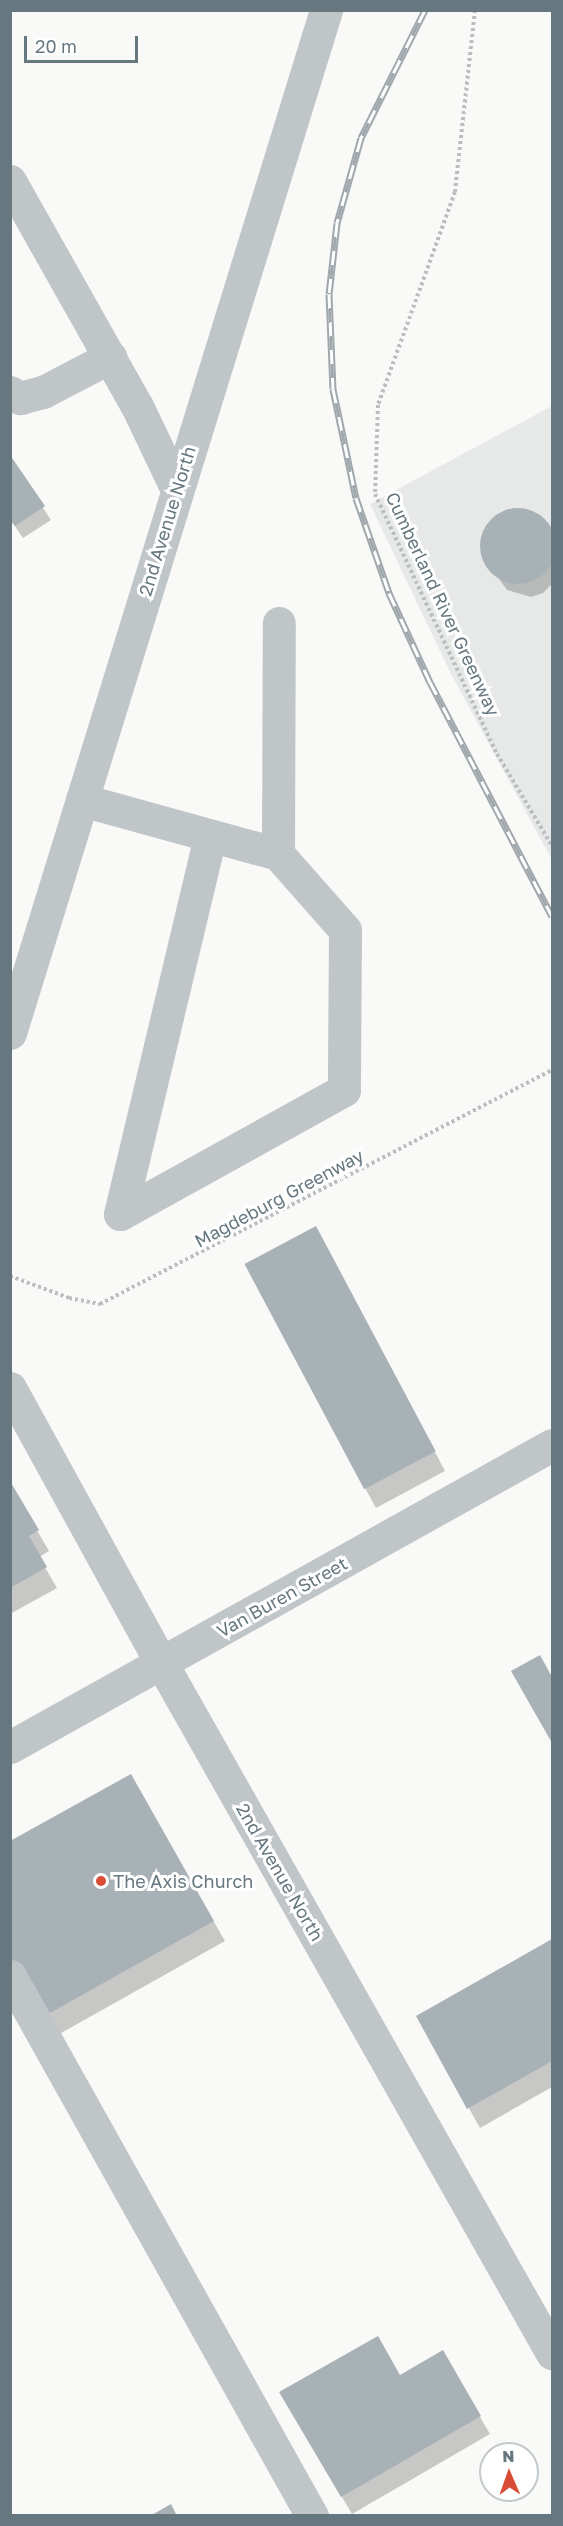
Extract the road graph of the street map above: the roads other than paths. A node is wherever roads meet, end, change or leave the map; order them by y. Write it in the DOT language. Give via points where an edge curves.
graph roads {
  1 [pos="326,10"];
  2 [pos="10,181"];
  3 [pos="110,357"];
  4 [pos="10,392"];
  5 [pos="177,490"];
  6 [pos="279,623"];
  7 [pos="82,800"];
  8 [pos="210,836"];
  9 [pos="278,854"];
  10 [pos="10,1033"];
  11 [pos="10,1388"];
  12 [pos="552,1444"];
  13 [pos="162,1664"];
  14 [pos="10,1747"];
  15 [pos="10,1976"];
  16 [pos="552,2353"];
  17 [pos="312,2516"];
  1 -- 5 [label="street, 2nd Avenue North"];
  2 -- 3 [label="street"];
  3 -- 4 [label="street" via="43,392 20,398"];
  3 -- 5 [label="street"];
  5 -- 7 [label="street, 2nd Avenue North"];
  6 -- 9 [label="street"];
  7 -- 8 [label="street"];
  7 -- 10 [label="street, 2nd Avenue North"];
  8 -- 9 [label="street"];
  8 -- 9 [label="street" via="120,1214 344,1090 345,930"];
  11 -- 13 [label="street, 2nd Avenue North"];
  12 -- 13 [label="street, Van Buren Street"];
  13 -- 14 [label="street, Van Buren Street"];
  13 -- 16 [label="street, 2nd Avenue North"];
  15 -- 17 [label="street"];
}
